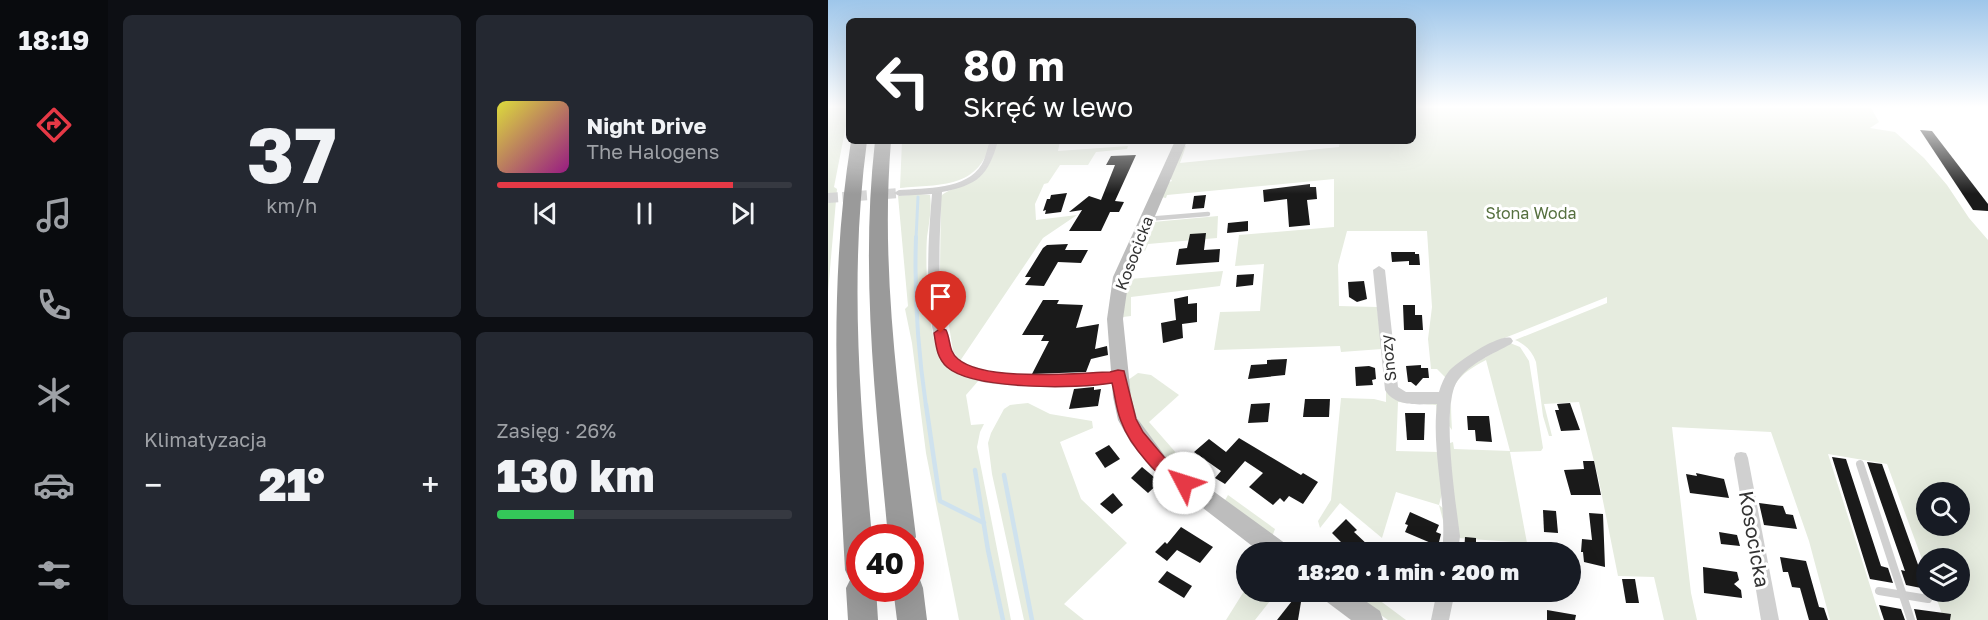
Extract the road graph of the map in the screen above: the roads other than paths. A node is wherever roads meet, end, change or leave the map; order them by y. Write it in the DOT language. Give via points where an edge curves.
graph roads {
  1 [pos="859,144"];
  2 [pos="883,144"];
  3 [pos="993,144"];
  4 [pos="1179,144"];
  5 [pos="937,190"];
  6 [pos="899,193"];
  7 [pos="1208,214"];
  8 [pos="1146,219"];
  9 [pos="1379,270"];
  10 [pos="1507,341"];
  11 [pos="1118,376"];
  12 [pos="1444,398"];
  13 [pos="1741,459"];
  14 [pos="1860,464"];
  15 [pos="857,524"];
  16 [pos="901,524"];
  17 [pos="1264,542"];
  18 [pos="1451,542"];
  19 [pos="1879,591"];
  20 [pos="1902,595"];
  21 [pos="1916,597"];
  22 [pos="861,602"];
  23 [pos="910,602"];
  24 [pos="1346,602"];
  25 [pos="1444,602"];
  26 [pos="862,620"];
  27 [pos="912,620"];
  28 [pos="1371,620"];
  29 [pos="1440,620"];
  30 [pos="1770,620"];
  31 [pos="1911,620"];
  1 -- 15 [label="highway" via="846,306"];
  2 -- 16 [label="highway" via="878,262"];
  3 -- 5 [label="street" via="989,160 979,173"];
  4 -- 8 [label="street, Kosocicka"];
  5 -- 6 [label="street"];
  5 -- 11 [label="street" via="933,270 936,302 945,354 954,364 982,376 1018,380"];
  7 -- 8 [label="lane"];
  8 -- 11 [label="street, Kosocicka" via="1121,277 1115,319"];
  9 -- 12 [label="street, Snozy" via="1392,390 1404,398"];
  10 -- 12 [label="street" via="1453,376"];
  11 -- 17 [label="street, Kosocicka" via="1128,420 1150,453"];
  12 -- 18 [label="street"];
  13 -- 30 [label="street, Kosocicka"];
  14 -- 20 [label="lane"];
  19 -- 20 [label="lane"];
  20 -- 21 [label="lane"];
  20 -- 31 [label="lane"];
  22 -- 26 [label="highway"];
  23 -- 27 [label="highway"];
  24 -- 28 [label="street"];
  25 -- 29 [label="street"];
}
